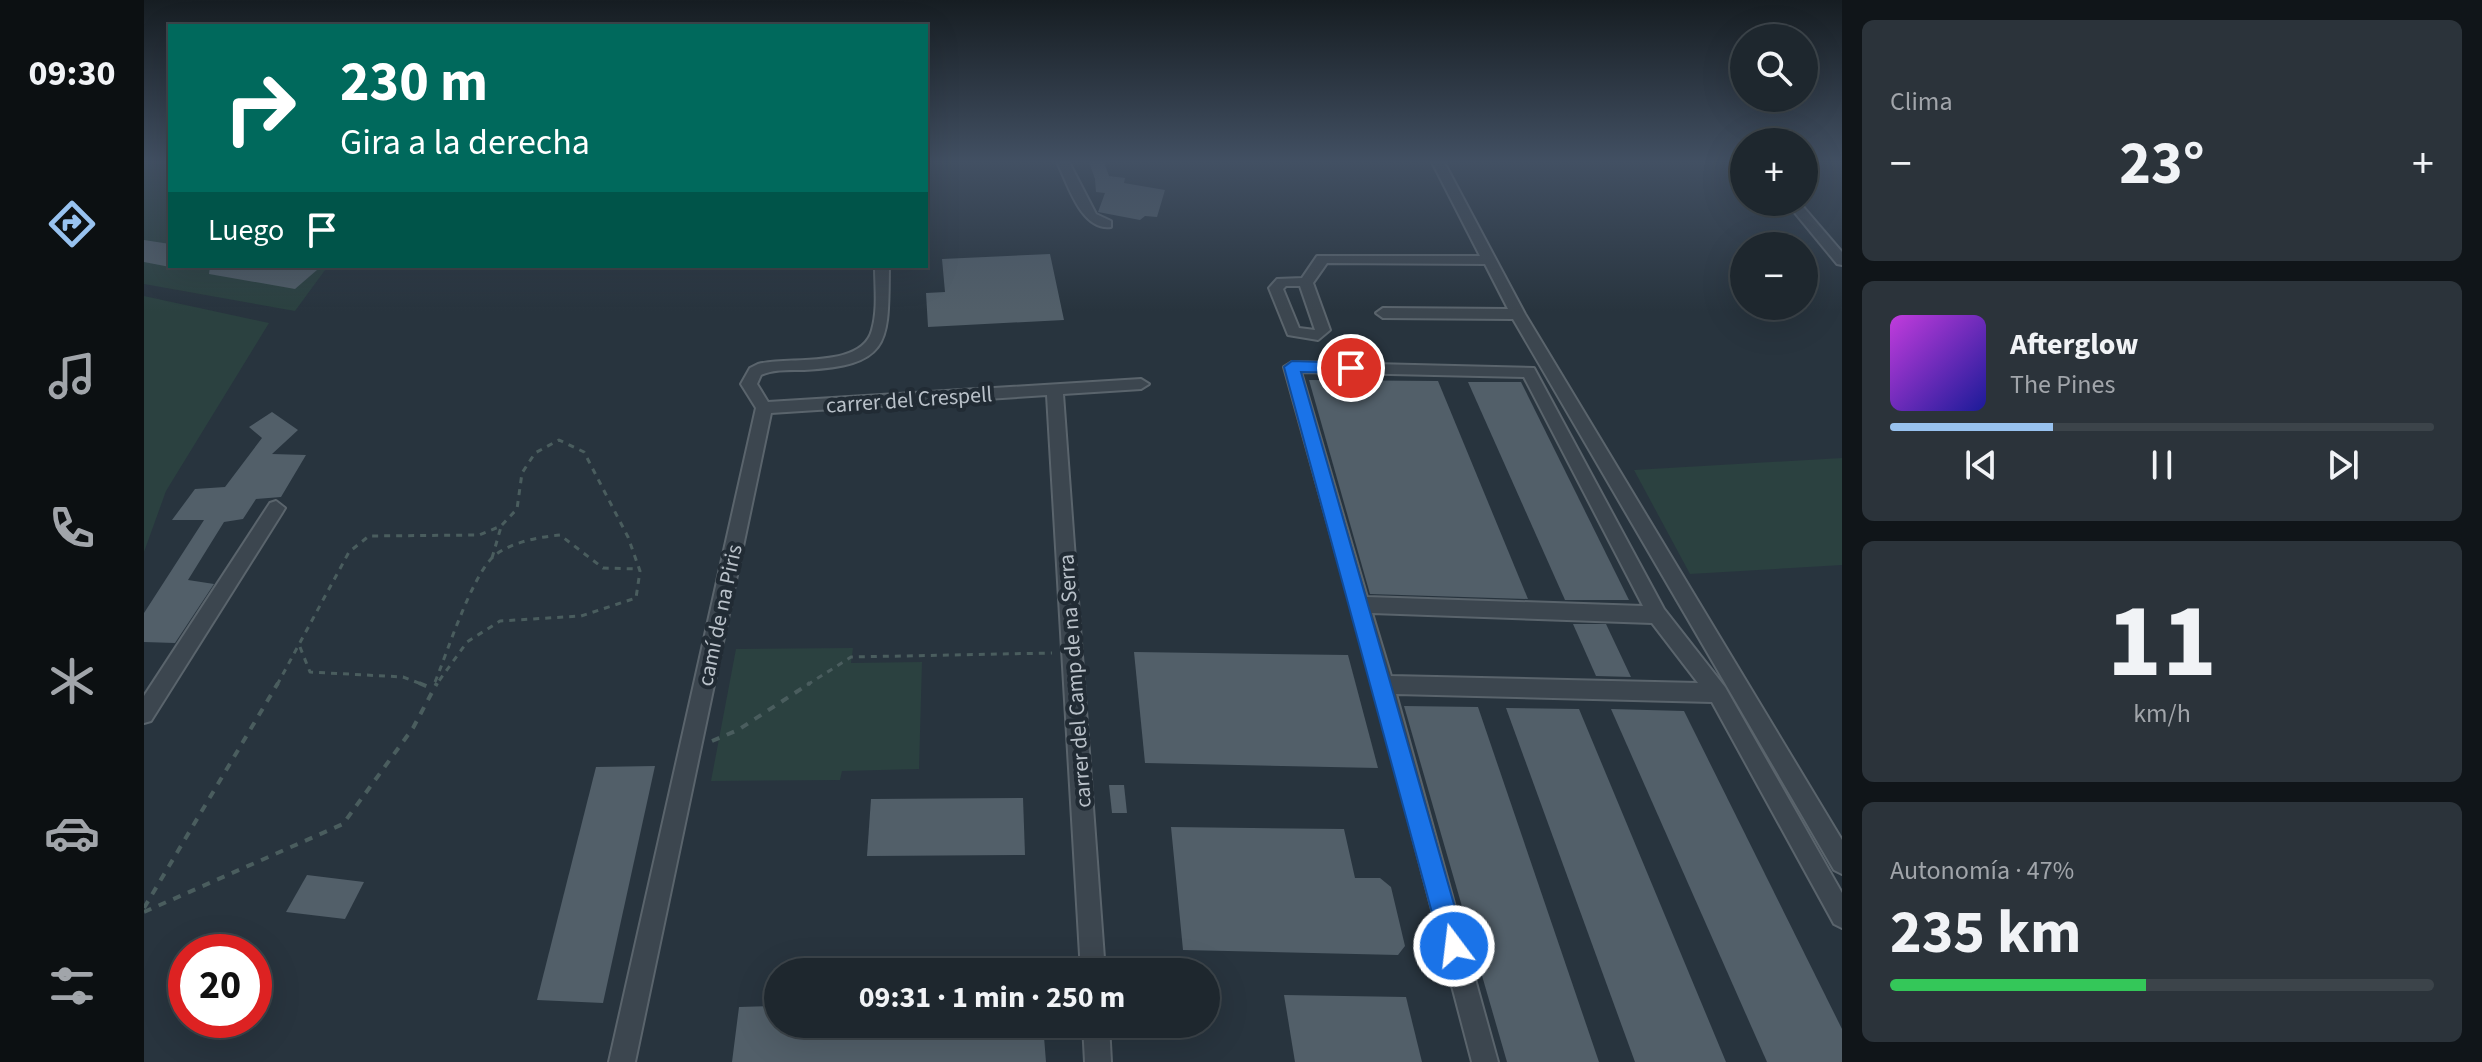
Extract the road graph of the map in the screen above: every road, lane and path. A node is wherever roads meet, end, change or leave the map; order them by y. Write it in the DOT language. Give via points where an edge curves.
graph roads {
  1 [pos="1089,212"];
  2 [pos="1464,212"];
  3 [pos="1804,216"];
  4 [pos="1106,224"];
  5 [pos="1490,260"];
  6 [pos="1842,261"];
  7 [pos="882,268"];
  8 [pos="1306,282"];
  9 [pos="1383,313"];
  10 [pos="1518,314"];
  11 [pos="1141,384"];
  12 [pos="1055,389"];
  13 [pos="764,408"];
  14 [pos="276,508"];
  15 [pos="501,526"];
  16 [pos="492,558"];
  17 [pos="640,569"];
  18 [pos="1360,605"];
  19 [pos="1657,615"];
  20 [pos="300,646"];
  21 [pos="1072,653"];
  22 [pos="1383,685"];
  23 [pos="433,689"];
  24 [pos="1718,693"];
  25 [pos="144,714"];
  26 [pos="691,742"];
  27 [pos="1842,862"];
  28 [pos="144,910"];
  29 [pos="1842,916"];
  30 [pos="1092,958"];
  31 [pos="1097,1038"];
  32 [pos="622,1062"];
  33 [pos="1098,1062"];
  34 [pos="1485,1062"];
  1 -- 4 [label="street"];
  2 -- 5 [label="street"];
  3 -- 6 [label="street"];
  5 -- 8 [label="street" via="1322,259"];
  5 -- 10 [label="street"];
  7 -- 13 [label="street, camí de na Piris" via="875,343 862,354 836,362 755,372 749,384"];
  8 -- 8 [label="street" via="1276,284 1291,330 1318,335 1330,325"];
  9 -- 10 [label="street"];
  10 -- 27 [label="street"];
  11 -- 12 [label="street, carrer del Crespell"];
  12 -- 13 [label="street, carrer del Crespell"];
  12 -- 21 [label="street, carrer del Camp de na Serra"];
  13 -- 26 [label="street, camí de na Piris"];
  14 -- 25 [label="street"];
  15 -- 16 [label="path"];
  15 -- 17 [label="path" via="517,509 522,473 535,453 559,440 584,452"];
  15 -- 20 [label="path" via="479,535 369,536 349,552"];
  16 -- 17 [label="path" via="539,537 560,535 603,568"];
  16 -- 23 [label="path"];
  17 -- 23 [label="path" via="636,598 581,616 500,621 479,632"];
  18 -- 19 [label="street"];
  18 -- 19 [label="street" via="1292,367 1529,372"];
  18 -- 22 [label="street"];
  19 -- 24 [label="street"];
  20 -- 23 [label="path" via="310,672 403,677"];
  20 -- 28 [label="path"];
  21 -- 26 [label="path" via="851,657 738,730 712,741"];
  21 -- 30 [label="street, carrer del Camp de na Serra"];
  22 -- 24 [label="street"];
  22 -- 34 [label="street"];
  23 -- 28 [label="path" via="413,728 343,824"];
  24 -- 29 [label="street"];
  26 -- 32 [label="street, camí de na Piris"];
  31 -- 33 [label="street"];
}
